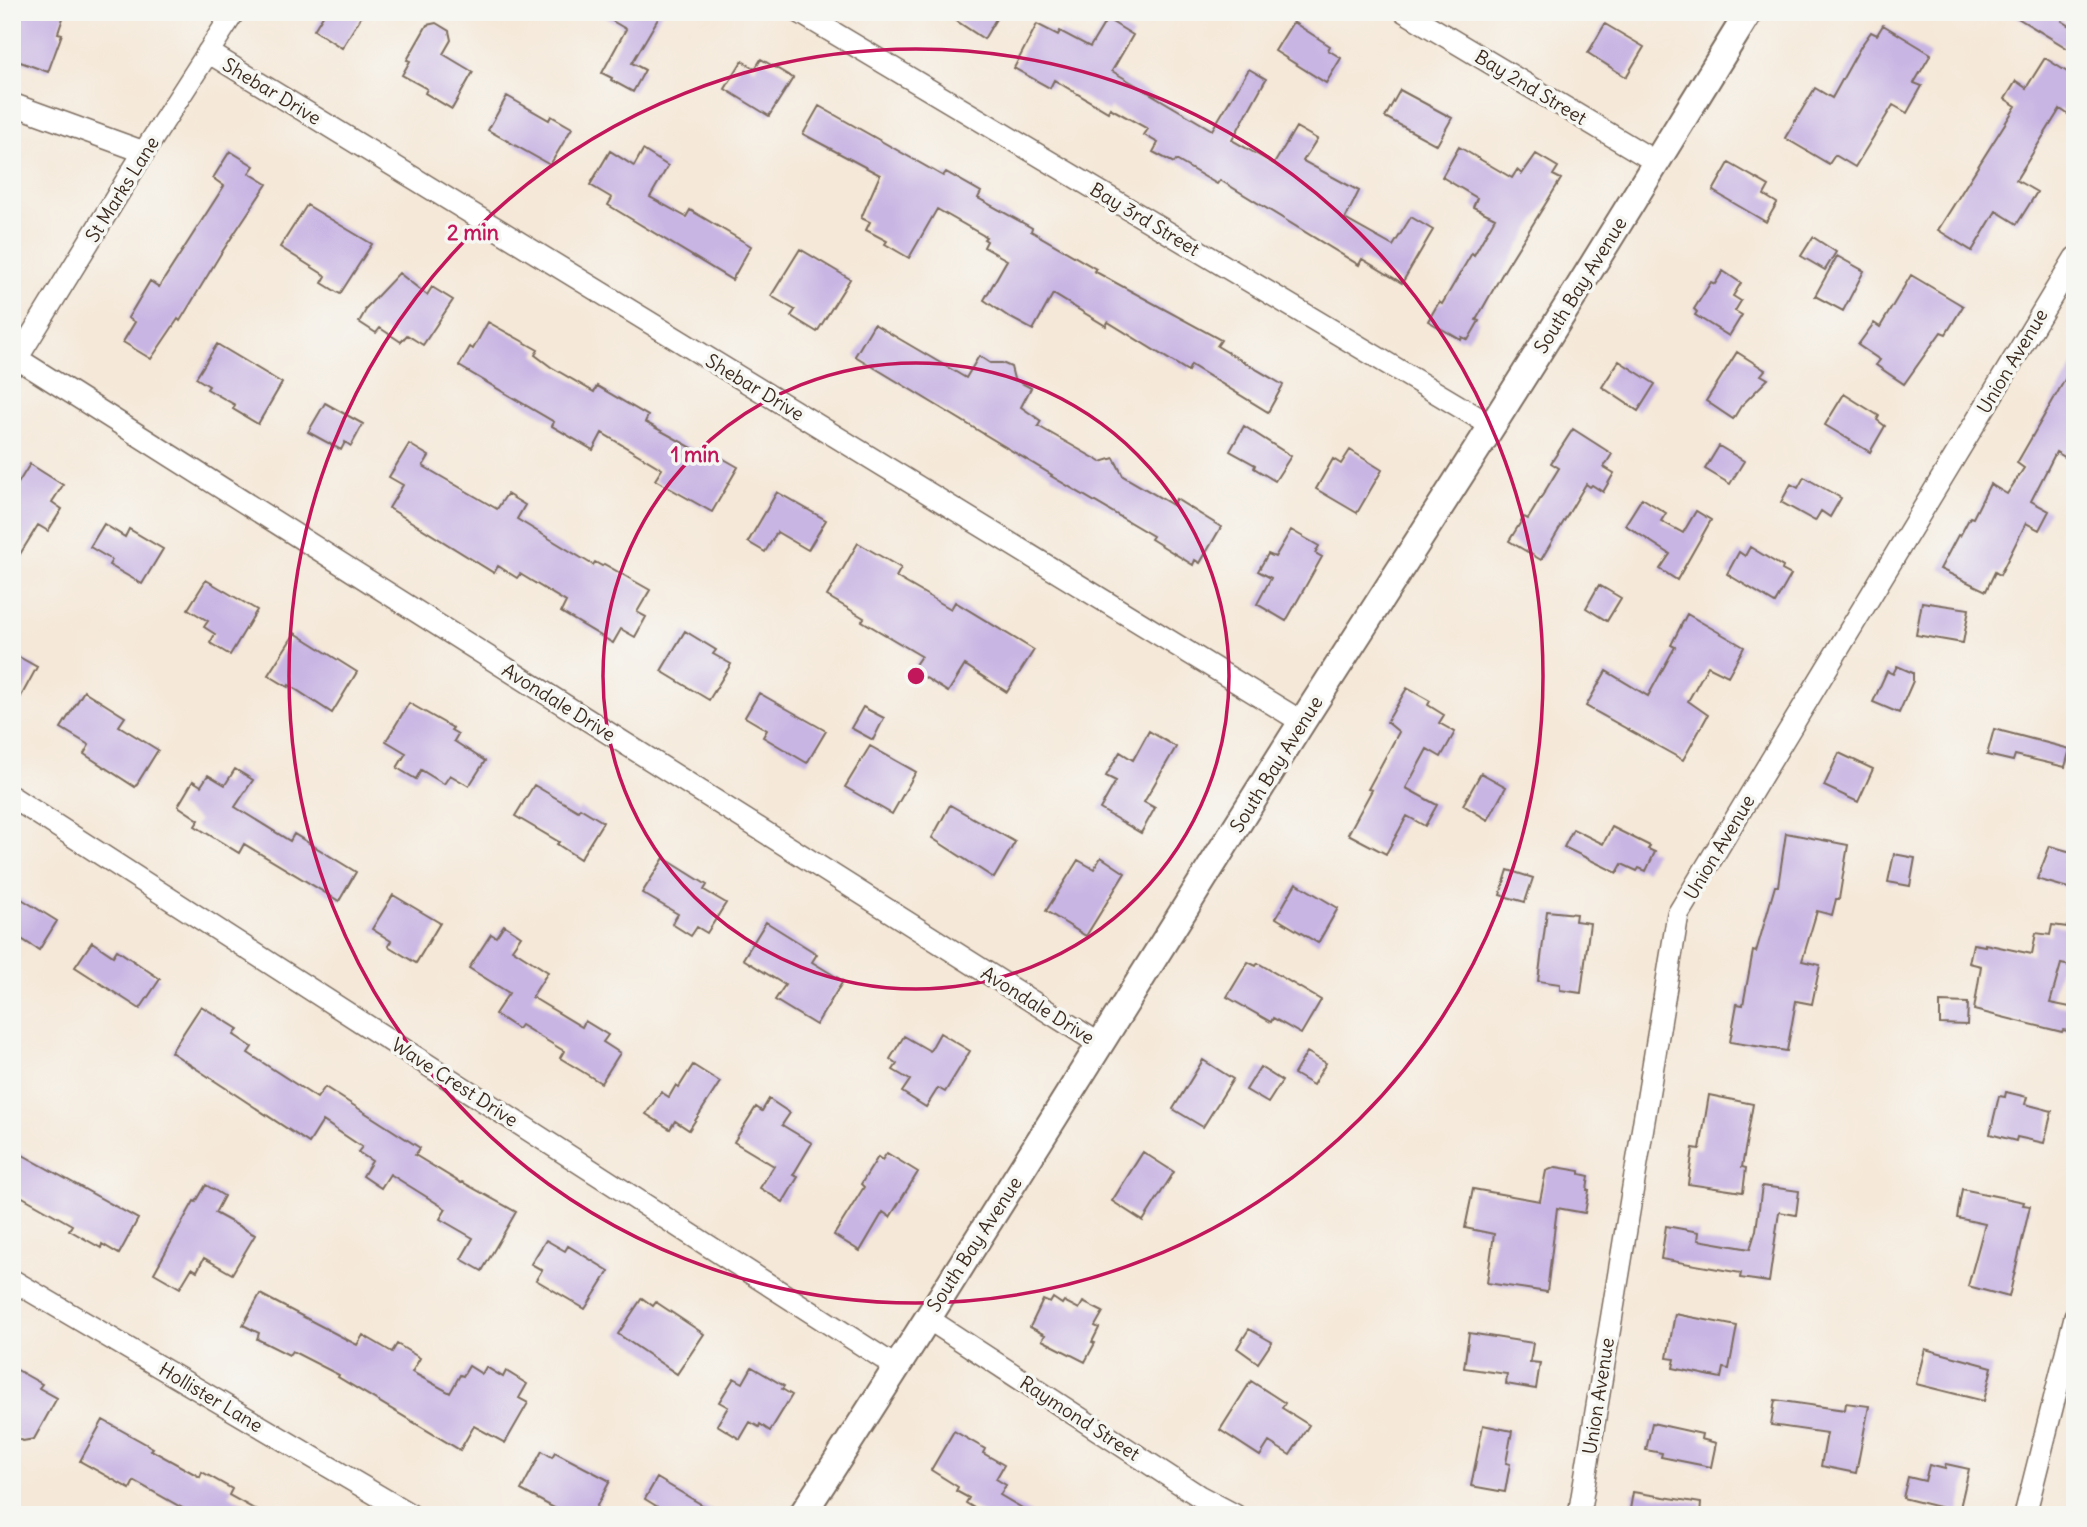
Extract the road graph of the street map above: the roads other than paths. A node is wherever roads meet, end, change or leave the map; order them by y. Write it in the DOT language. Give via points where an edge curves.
graph roads {
  1 [pos="234,12"];
  2 [pos="799,12"];
  3 [pos="1405,12"];
  4 [pos="1749,12"];
  5 [pos="208,52"];
  6 [pos="12,104"];
  7 [pos="144,152"];
  8 [pos="1656,162"];
  9 [pos="2075,258"];
  10 [pos="15,363"];
  11 [pos="1492,426"];
  12 [pos="1303,722"];
  13 [pos="12,797"];
  14 [pos="1101,1045"];
  15 [pos="12,1280"];
  16 [pos="2075,1317"];
  17 [pos="927,1318"];
  18 [pos="898,1368"];
  19 [pos="2066,1390"];
  20 [pos="411,1515"];
  21 [pos="802,1515"];
  22 [pos="1235,1515"];
  23 [pos="1579,1515"];
  24 [pos="2025,1515"];
  1 -- 5 [label="street, St Marks Lane"];
  2 -- 11 [label="street, Bay 3rd Street"];
  3 -- 8 [label="street, Bay 2nd Street"];
  4 -- 8 [label="street, South Bay Avenue"];
  5 -- 7 [label="street, St Marks Lane"];
  5 -- 12 [label="street, Shebar Drive"];
  6 -- 7 [label="street"];
  7 -- 10 [label="street, St Marks Lane"];
  8 -- 11 [label="street, South Bay Avenue"];
  9 -- 23 [label="street, Union Avenue" via="1678,914"];
  10 -- 14 [label="street, Avondale Drive"];
  11 -- 12 [label="street, South Bay Avenue"];
  12 -- 14 [label="street, South Bay Avenue"];
  13 -- 18 [label="street, Wave Crest Drive"];
  14 -- 17 [label="street, South Bay Avenue"];
  15 -- 20 [label="street, Hollister Lane"];
  16 -- 19 [label="street"];
  17 -- 18 [label="street, South Bay Avenue"];
  17 -- 22 [label="street, Raymond Street"];
  18 -- 21 [label="street, South Bay Avenue"];
  19 -- 24 [label="street"];
}
